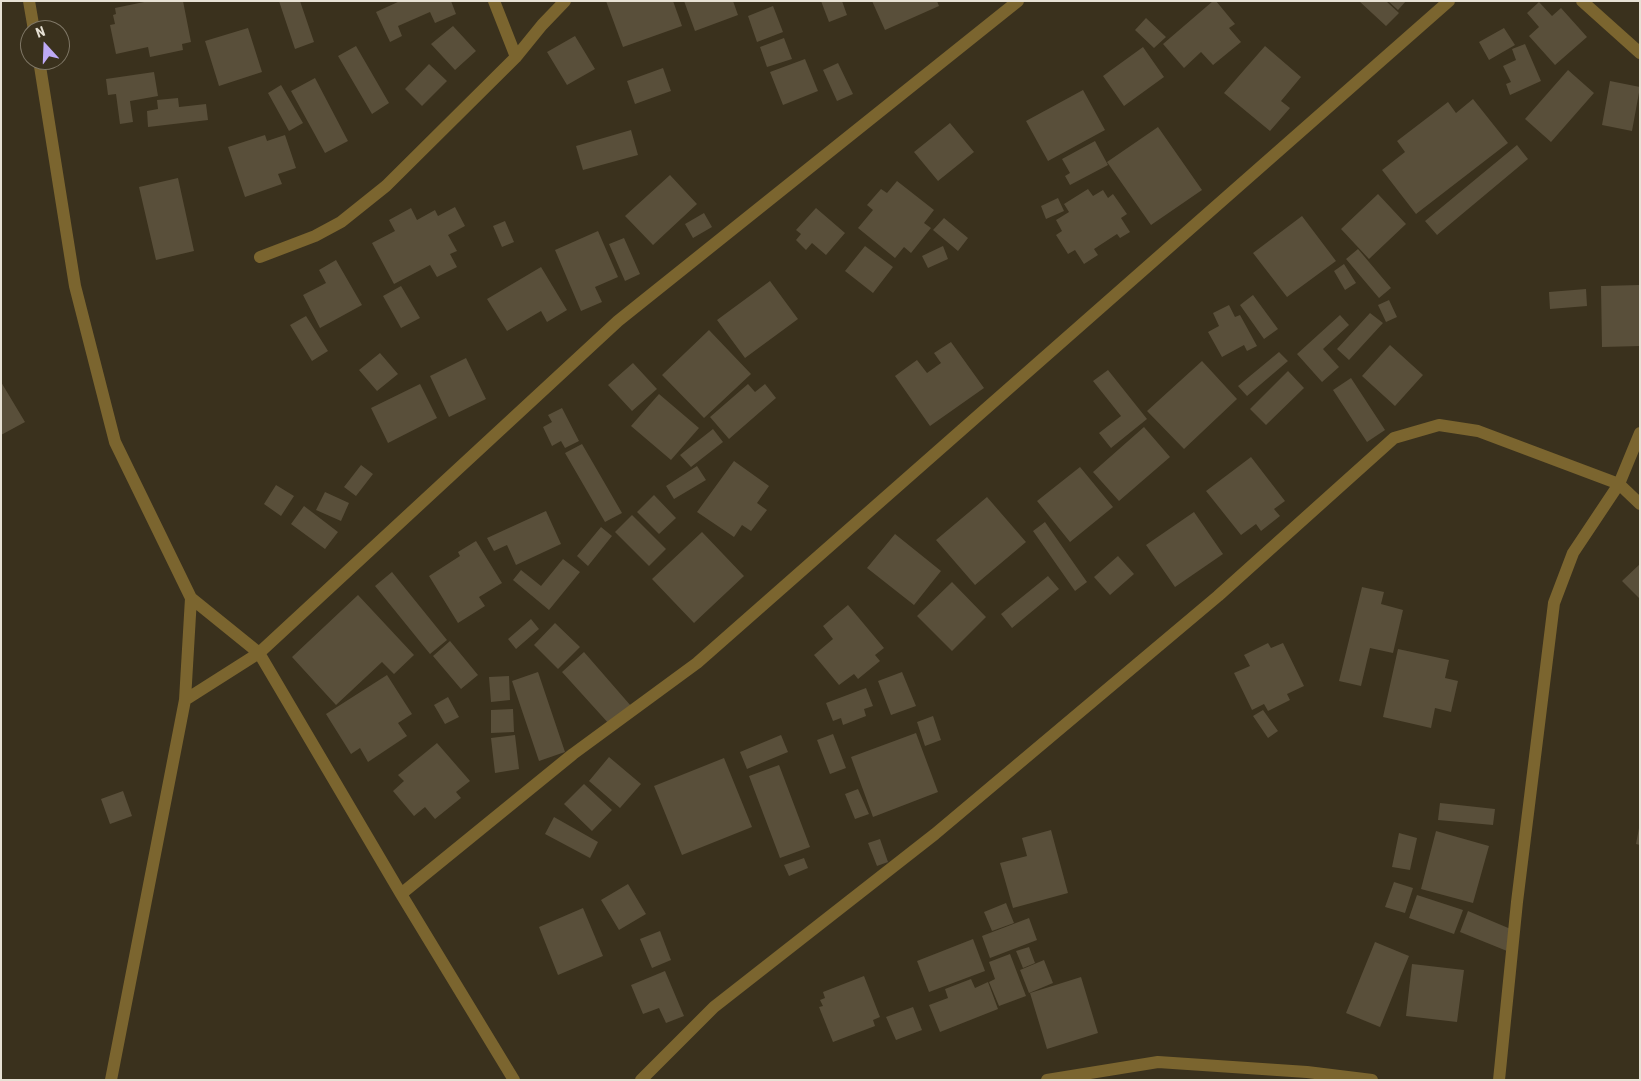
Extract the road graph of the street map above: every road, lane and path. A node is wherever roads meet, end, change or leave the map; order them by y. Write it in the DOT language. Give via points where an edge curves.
graph roads {
  1 [pos="29,1"];
  2 [pos="494,1"];
  3 [pos="565,1"];
  4 [pos="1018,1"];
  5 [pos="1449,1"];
  6 [pos="1582,1"];
  7 [pos="32,20"];
  8 [pos="1640,54"];
  9 [pos="516,57"];
  10 [pos="41,70"];
  11 [pos="260,257"];
  12 [pos="1640,433"];
  13 [pos="1618,484"];
  14 [pos="1640,504"];
  15 [pos="191,598"];
  16 [pos="259,653"];
  17 [pos="185,700"];
  18 [pos="401,894"];
  19 [pos="111,1080"];
  20 [pos="514,1080"];
  21 [pos="641,1080"];
  22 [pos="1047,1080"];
  23 [pos="1372,1080"];
  24 [pos="1498,1080"];
  1 -- 7 [label="street"];
  2 -- 9 [label="street"];
  3 -- 9 [label="street"];
  4 -- 16 [label="street" via="618,321"];
  5 -- 18 [label="street" via="698,663 573,754"];
  6 -- 8 [label="street"];
  9 -- 11 [label="street" via="386,186 341,222 315,236"];
  10 -- 15 [label="street" via="75,286 115,442"];
  12 -- 13 [label="street"];
  13 -- 14 [label="street"];
  13 -- 21 [label="street" via="1478,430 1439,425 1394,438 1218,596 942,828 714,1007"];
  13 -- 24 [label="street" via="1573,553 1554,603"];
  15 -- 16 [label="street"];
  15 -- 17 [label="street"];
  16 -- 17 [label="street"];
  16 -- 18 [label="street"];
  17 -- 19 [label="street"];
  18 -- 20 [label="street"];
  22 -- 23 [label="street" via="1158,1062 1307,1072"];
}
